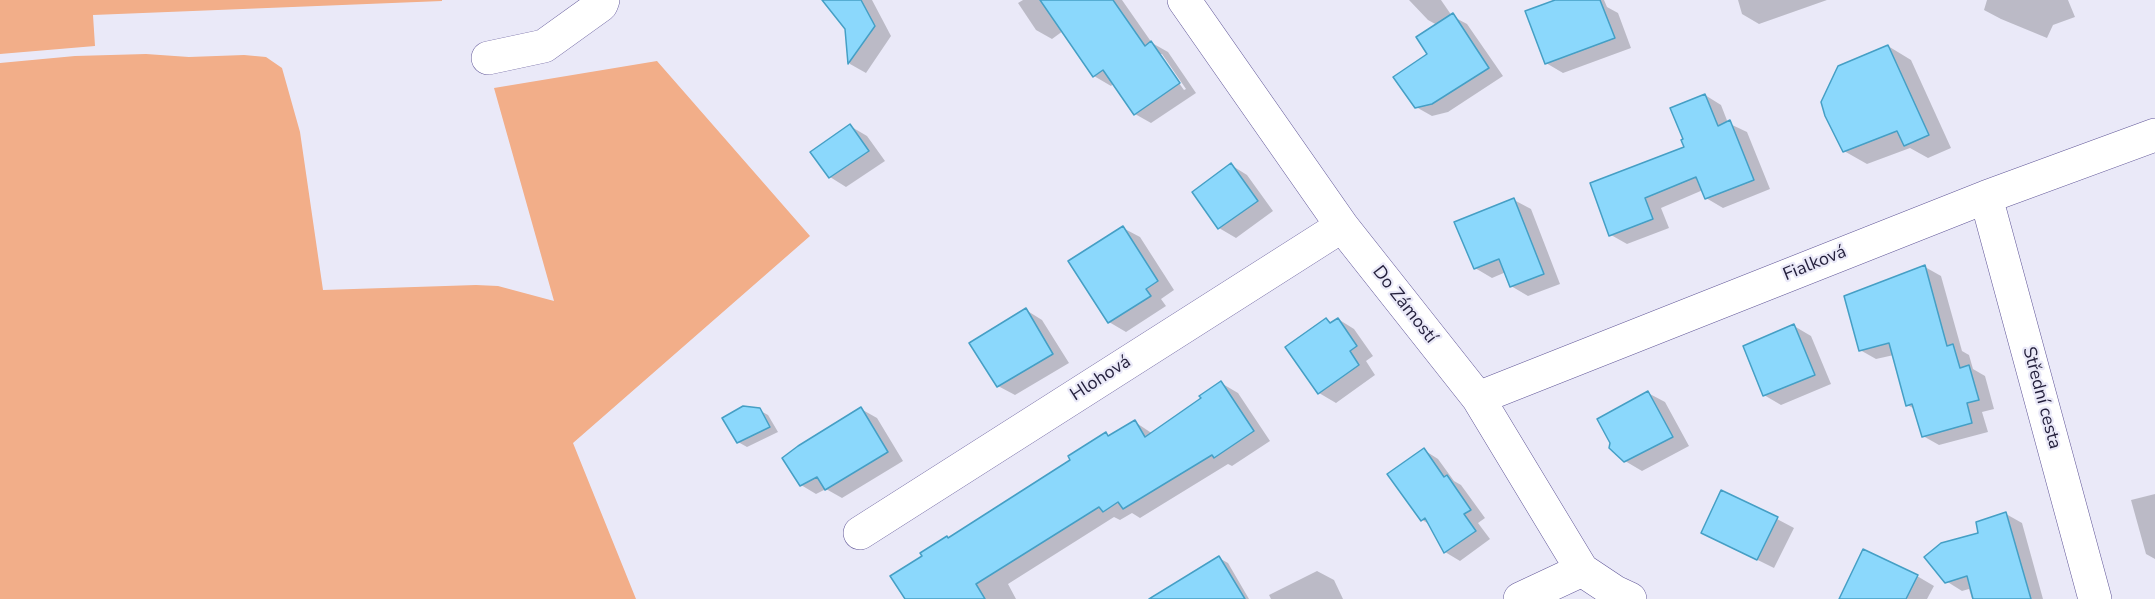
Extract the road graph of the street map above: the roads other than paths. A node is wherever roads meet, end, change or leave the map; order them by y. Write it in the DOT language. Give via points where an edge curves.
graph roads {
  1 [pos="603,0"];
  2 [pos="1184,0"];
  3 [pos="488,58"];
  4 [pos="2155,135"];
  5 [pos="1986,197"];
  6 [pos="1342,226"];
  7 [pos="1478,398"];
  8 [pos="860,533"];
  9 [pos="1582,570"];
  10 [pos="1621,597"];
  11 [pos="1520,599"];
  12 [pos="2095,599"];
  1 -- 3 [label="street" via="544,46"];
  2 -- 6 [label="street, Do Zámostí"];
  4 -- 5 [label="street, Fialková"];
  5 -- 7 [label="street, Fialková"];
  5 -- 12 [label="street, Střední cesta"];
  6 -- 7 [label="street, Do Zámostí"];
  6 -- 8 [label="street, Hlohová"];
  7 -- 9 [label="street, Do Zámostí"];
  9 -- 10 [label="street, Do Zámostí"];
  9 -- 11 [label="street"];
}
